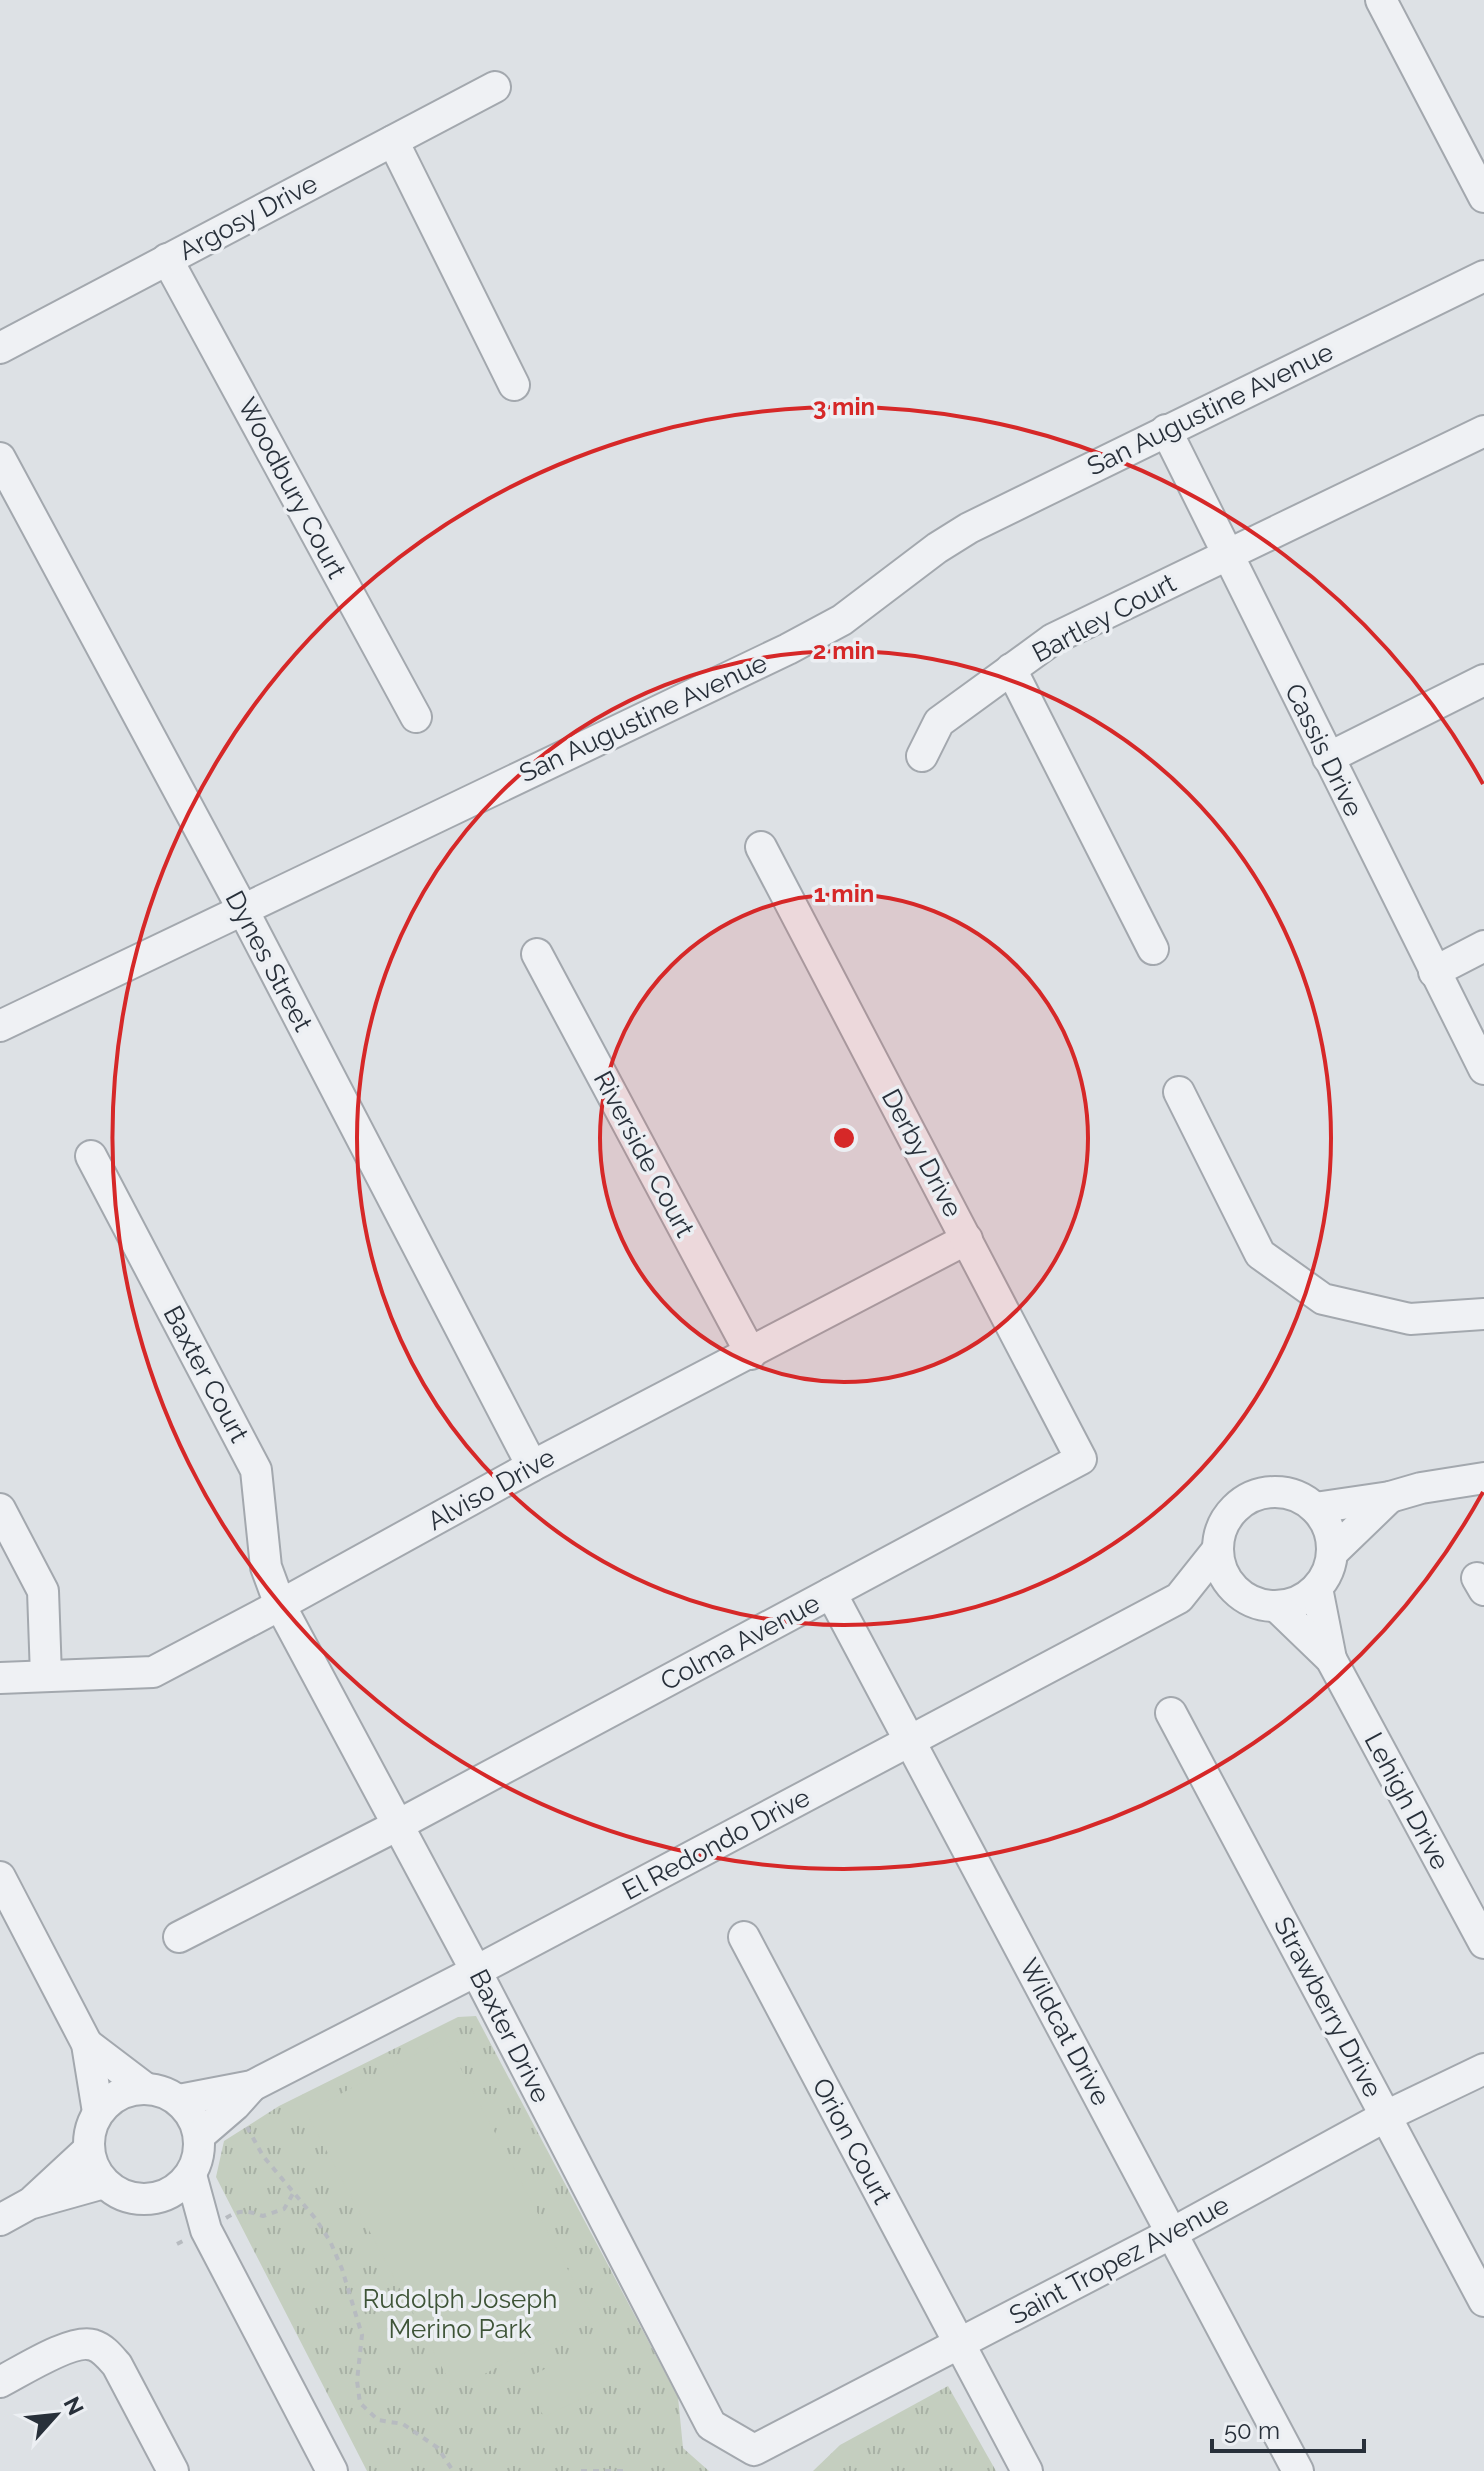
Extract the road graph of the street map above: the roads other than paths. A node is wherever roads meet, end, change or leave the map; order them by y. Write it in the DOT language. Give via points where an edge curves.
graph roads {
  1 [pos="1381,0"];
  2 [pos="495,87"];
  3 [pos="393,141"];
  4 [pos="1484,197"];
  5 [pos="167,259"];
  6 [pos="1484,276"];
  7 [pos="0,348"];
  8 [pos="514,385"];
  9 [pos="1166,430"];
  10 [pos="1484,431"];
  11 [pos="0,458"];
  12 [pos="1227,555"];
  13 [pos="1011,669"];
  14 [pos="1484,680"];
  15 [pos="416,717"];
  16 [pos="922,756"];
  17 [pos="1328,758"];
  18 [pos="761,847"];
  19 [pos="242,908"];
  20 [pos="1484,946"];
  21 [pos="1153,949"];
  22 [pos="537,954"];
  23 [pos="1434,972"];
  24 [pos="0,1026"];
  25 [pos="1484,1069"];
  26 [pos="1179,1092"];
  27 [pos="91,1156"];
  28 [pos="967,1239"];
  29 [pos="1484,1314"];
  30 [pos="751,1354"];
  31 [pos="1081,1459"];
  32 [pos="532,1466"];
  33 [pos="1484,1478"];
  34 [pos="1390,1497"];
  35 [pos="1315,1508"];
  36 [pos="0,1509"];
  37 [pos="1218,1549"];
  38 [pos="1332,1553"];
  39 [pos="1317,1588"];
  40 [pos="1237,1592"];
  41 [pos="831,1593"];
  42 [pos="1179,1598"];
  43 [pos="280,1605"];
  44 [pos="1276,1606"];
  45 [pos="1331,1659"];
  46 [pos="46,1676"];
  47 [pos="0,1678"];
  48 [pos="1171,1713"];
  49 [pos="909,1741"];
  50 [pos="398,1825"];
  51 [pos="0,1877"];
  52 [pos="179,1937"];
  53 [pos="744,1937"];
  54 [pos="1484,1943"];
  55 [pos="476,1971"];
  56 [pos="87,2044"];
  57 [pos="1484,2069"];
  58 [pos="145,2088"];
  59 [pos="244,2096"];
  60 [pos="179,2100"];
  61 [pos="98,2112"];
  62 [pos="1386,2116"];
  63 [pos="199,2136"];
  64 [pos="88,2150"];
  65 [pos="191,2175"];
  66 [pos="104,2183"];
  67 [pos="151,2200"];
  68 [pos="29,2204"];
  69 [pos="0,2220"];
  70 [pos="206,2230"];
  71 [pos="1172,2233"];
  72 [pos="1484,2301"];
  73 [pos="961,2344"];
  74 [pos="0,2382"];
  75 [pos="754,2450"];
  76 [pos="173,2471"];
  77 [pos="332,2471"];
  78 [pos="1027,2471"];
  79 [pos="1298,2471"];
  1 -- 4 [label="street"];
  2 -- 3 [label="street, Argosy Drive"];
  3 -- 5 [label="street, Argosy Drive"];
  3 -- 8 [label="street"];
  5 -- 7 [label="street, Argosy Drive"];
  5 -- 15 [label="street, Woodbury Court"];
  6 -- 9 [label="street, San Augustine Avenue"];
  9 -- 12 [label="street, Cassis Drive"];
  9 -- 19 [label="street, San Augustine Avenue" via="969,528 842,620 788,649"];
  10 -- 12 [label="street, Bartley Court"];
  11 -- 19 [label="street, Dynes Street"];
  12 -- 13 [label="street, Bartley Court" via="1053,639"];
  12 -- 17 [label="street, Cassis Drive"];
  13 -- 16 [label="street, Bartley Court" via="939,722"];
  13 -- 21 [label="street"];
  14 -- 17 [label="street"];
  17 -- 23 [label="street, Cassis Drive"];
  18 -- 28 [label="street, Derby Drive"];
  19 -- 24 [label="street, San Augustine Avenue"];
  19 -- 32 [label="street, Dynes Street"];
  20 -- 23 [label="street"];
  22 -- 30 [label="street, Riverside Court"];
  23 -- 25 [label="street, Cassis Drive"];
  26 -- 29 [label="street" via="1260,1254 1323,1299 1410,1319"];
  27 -- 43 [label="street, Baxter Court" via="256,1470 266,1567"];
  28 -- 30 [label="street, Alviso Drive"];
  28 -- 31 [label="street, Derby Drive"];
  30 -- 32 [label="street, Alviso Drive"];
  31 -- 41 [label="street, Colma Avenue"];
  32 -- 43 [label="street, Alviso Drive"];
  33 -- 34 [label="street"];
  34 -- 35 [label="street"];
  34 -- 38 [label="street"];
  35 -- 37 [label="street" via="1281,1492 1244,1501 1226,1522"];
  35 -- 38 [label="street" via="1331,1536"];
  36 -- 46 [label="street" via="43,1591"];
  37 -- 40 [label="street"];
  37 -- 42 [label="street, El Redondo Drive"];
  38 -- 39 [label="street"];
  39 -- 44 [label="street" via="1292,1604"];
  39 -- 45 [label="street, Lehigh Drive"];
  40 -- 42 [label="street, El Redondo Drive"];
  40 -- 44 [label="street"];
  41 -- 49 [label="street, Wildcat Drive"];
  41 -- 50 [label="street, Colma Avenue"];
  42 -- 49 [label="street, El Redondo Drive"];
  43 -- 46 [label="street, Alviso Drive" via="153,1672"];
  43 -- 50 [label="street, Baxter Drive"];
  44 -- 45 [label="street, Lehigh Drive"];
  45 -- 54 [label="street, Lehigh Drive"];
  46 -- 47 [label="street, Alviso Drive"];
  48 -- 62 [label="street, Strawberry Drive"];
  49 -- 55 [label="street, El Redondo Drive"];
  49 -- 71 [label="street, Wildcat Drive"];
  50 -- 52 [label="street, Colma Avenue"];
  50 -- 55 [label="street, Baxter Drive"];
  51 -- 56 [label="street"];
  53 -- 73 [label="street, Orion Court"];
  55 -- 59 [label="street, El Redondo Drive"];
  55 -- 75 [label="street, Baxter Drive" via="711,2425"];
  56 -- 58 [label="street"];
  56 -- 61 [label="street"];
  57 -- 62 [label="street, Saint Tropez Avenue"];
  58 -- 60 [label="street"];
  58 -- 61 [label="street" via="126,2091"];
  59 -- 60 [label="street, El Redondo Drive"];
  59 -- 63 [label="street, El Redondo Drive"];
  60 -- 63 [label="street"];
  61 -- 64 [label="street"];
  62 -- 71 [label="street, Saint Tropez Avenue"];
  62 -- 72 [label="street, Strawberry Drive"];
  63 -- 65 [label="street"];
  64 -- 66 [label="street"];
  64 -- 68 [label="street"];
  65 -- 67 [label="street" via="169,2194"];
  65 -- 70 [label="street"];
  66 -- 67 [label="street"];
  66 -- 68 [label="street"];
  67 -- 70 [label="street"];
  68 -- 69 [label="street"];
  70 -- 77 [label="street"];
  71 -- 73 [label="street, Saint Tropez Avenue"];
  71 -- 79 [label="street, Wildcat Drive"];
  73 -- 75 [label="street, Saint Tropez Avenue"];
  73 -- 78 [label="street, Orion Court"];
  74 -- 76 [label="street" via="69,2347 95,2345 117,2365"];
}
